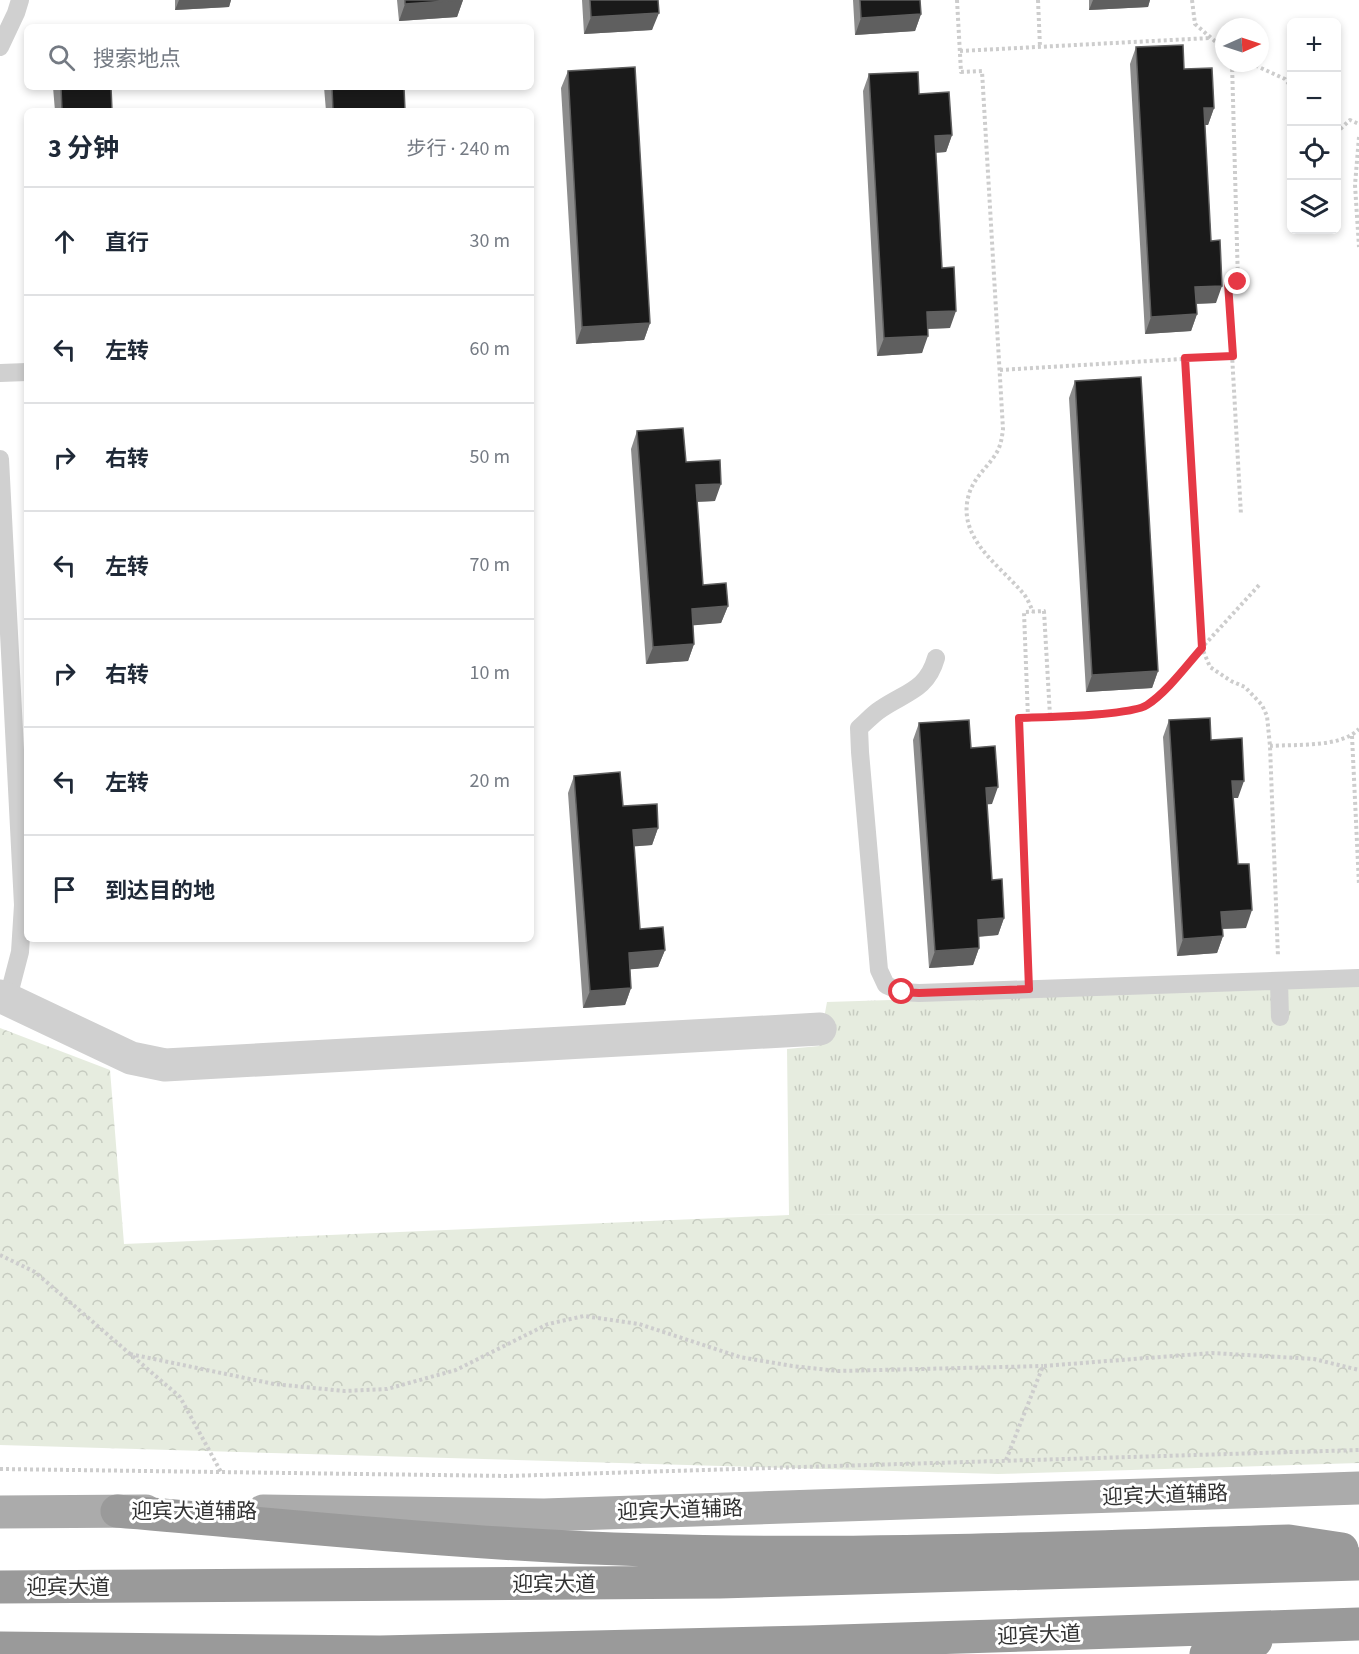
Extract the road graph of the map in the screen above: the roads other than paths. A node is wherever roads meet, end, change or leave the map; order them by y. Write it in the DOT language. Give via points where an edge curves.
graph roads {
  1 [pos="20,0"];
  2 [pos="0,47"];
  3 [pos="24,372"];
  4 [pos="0,373"];
  5 [pos="0,459"];
  6 [pos="936,658"];
  7 [pos="1359,978"];
  8 [pos="1279,981"];
  9 [pos="4,997"];
  10 [pos="1280,1017"];
  11 [pos="820,1029"];
  12 [pos="1359,1488"];
  13 [pos="117,1511"];
  14 [pos="0,1512"];
  15 [pos="1359,1552"];
  16 [pos="1359,1564"];
  17 [pos="0,1587"];
  18 [pos="1359,1624"];
  19 [pos="1322,1625"];
  20 [pos="0,1648"];
  21 [pos="1206,1654"];
  1 -- 2 [label="lane"];
  3 -- 4 [label="lane"];
  5 -- 9 [label="lane" via="23,905 21,952"];
  6 -- 8 [label="lane" via="921,686 879,710 860,728 879,970 886,985 902,992 919,993"];
  7 -- 8 [label="lane"];
  8 -- 10 [label="lane"];
  9 -- 11 [label="street" via="131,1058 165,1065"];
  12 -- 13 [label="main road, 迎宾大道辅路" via="544,1515"];
  13 -- 14 [label="main road, 迎宾大道辅路"];
  13 -- 15 [label="highway" via="403,1536 646,1550 875,1552 1289,1541"];
  16 -- 17 [label="highway, 迎宾大道" via="720,1582"];
  18 -- 19 [label="highway, 迎宾大道"];
  19 -- 20 [label="highway, 迎宾大道" via="380,1652"];
  19 -- 21 [label="highway"];
}
